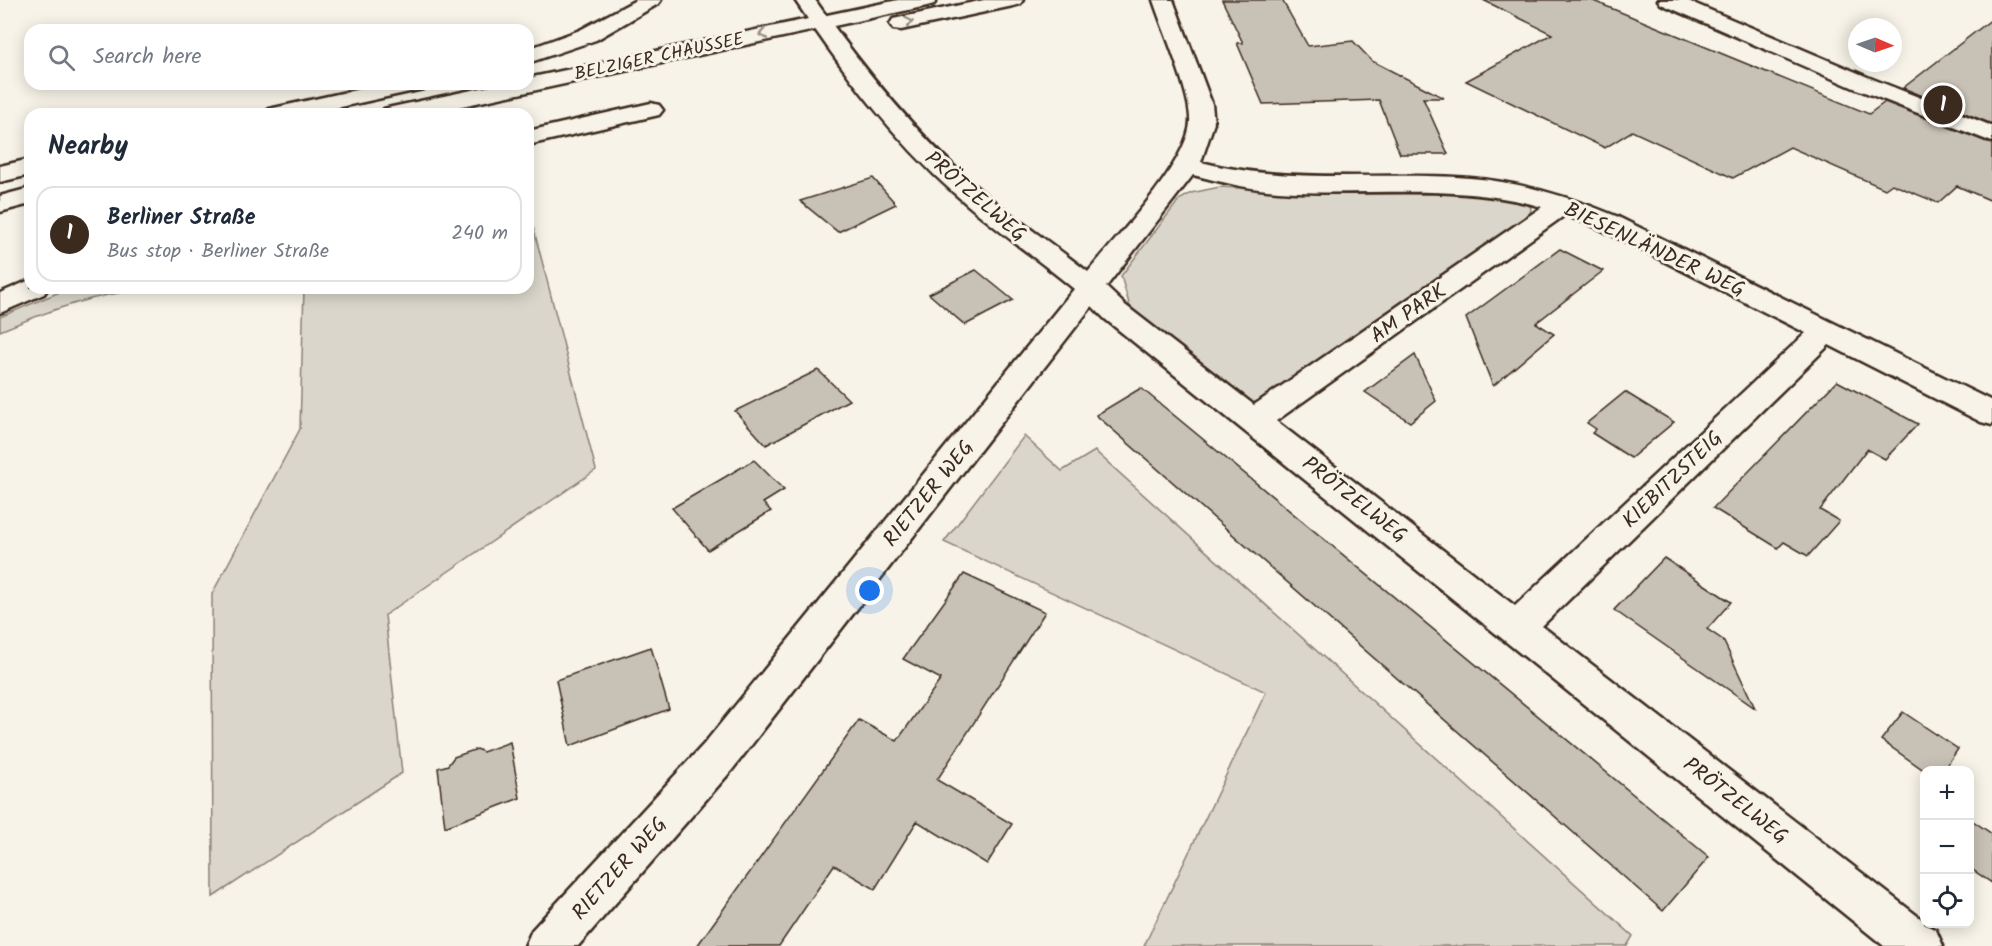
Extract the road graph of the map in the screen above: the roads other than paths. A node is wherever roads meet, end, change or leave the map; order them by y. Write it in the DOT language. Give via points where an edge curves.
graph roads {
  1 [pos="651,0"];
  2 [pos="805,0"];
  3 [pos="927,0"];
  4 [pos="1013,0"];
  5 [pos="1163,0"];
  6 [pos="1668,0"];
  7 [pos="826,31"];
  8 [pos="534,54"];
  9 [pos="534,87"];
  10 [pos="387,90"];
  11 [pos="517,90"];
  12 [pos="305,108"];
  13 [pos="423,108"];
  14 [pos="510,108"];
  15 [pos="651,110"];
  16 [pos="1992,135"];
  17 [pos="534,137"];
  18 [pos="1187,166"];
  19 [pos="24,168"];
  20 [pos="0,174"];
  21 [pos="24,198"];
  22 [pos="0,204"];
  23 [pos="1562,205"];
  24 [pos="24,216"];
  25 [pos="0,221"];
  26 [pos="1092,287"];
  27 [pos="24,293"];
  28 [pos="0,304"];
  29 [pos="1827,332"];
  30 [pos="1992,414"];
  31 [pos="1255,420"];
  32 [pos="1517,627"];
  33 [pos="548,946"];
  34 [pos="1920,946"];
  1 -- 8 [label="street" via="588,35"];
  2 -- 7 [label="street, PRÖTZELWEG"];
  3 -- 7 [label="street, BELZIGER CHAUSSEE"];
  7 -- 4 [label="street, BELZIGER CHAUSSEE, one-way"];
  5 -- 18 [label="street, RIETZER WEG" via="1200,104 1202,123"];
  6 -- 16 [label="street"];
  7 -- 9 [label="street, BELZIGER CHAUSSEE, one-way"];
  7 -- 14 [label="street, BELZIGER CHAUSSEE"];
  7 -- 26 [label="street, PRÖTZELWEG" via="905,133 1038,249"];
  10 -- 12 [label="street"];
  11 -- 13 [label="street, BELZIGER CHAUSSEE, one-way"];
  15 -- 17 [label="street"];
  18 -- 23 [label="street, BIESENLÄNDER WEG" via="1244,180 1289,184 1469,186"];
  18 -- 26 [label="street, RIETZER WEG"];
  19 -- 20 [label="street"];
  21 -- 22 [label="street"];
  23 -- 29 [label="street, BIESENLÄNDER WEG" via="1607,222"];
  23 -- 31 [label="street, AM PARK"];
  24 -- 25 [label="street"];
  26 -- 31 [label="street, PRÖTZELWEG" via="1115,312"];
  26 -- 33 [label="street, RIETZER WEG" via="718,757"];
  27 -- 28 [label="street"];
  29 -- 30 [label="street, BIESENLÄNDER WEG"];
  29 -- 32 [label="street, KIEBITZSTEIG"];
  31 -- 32 [label="street, PRÖTZELWEG"];
  32 -- 34 [label="street, PRÖTZELWEG"];
}
